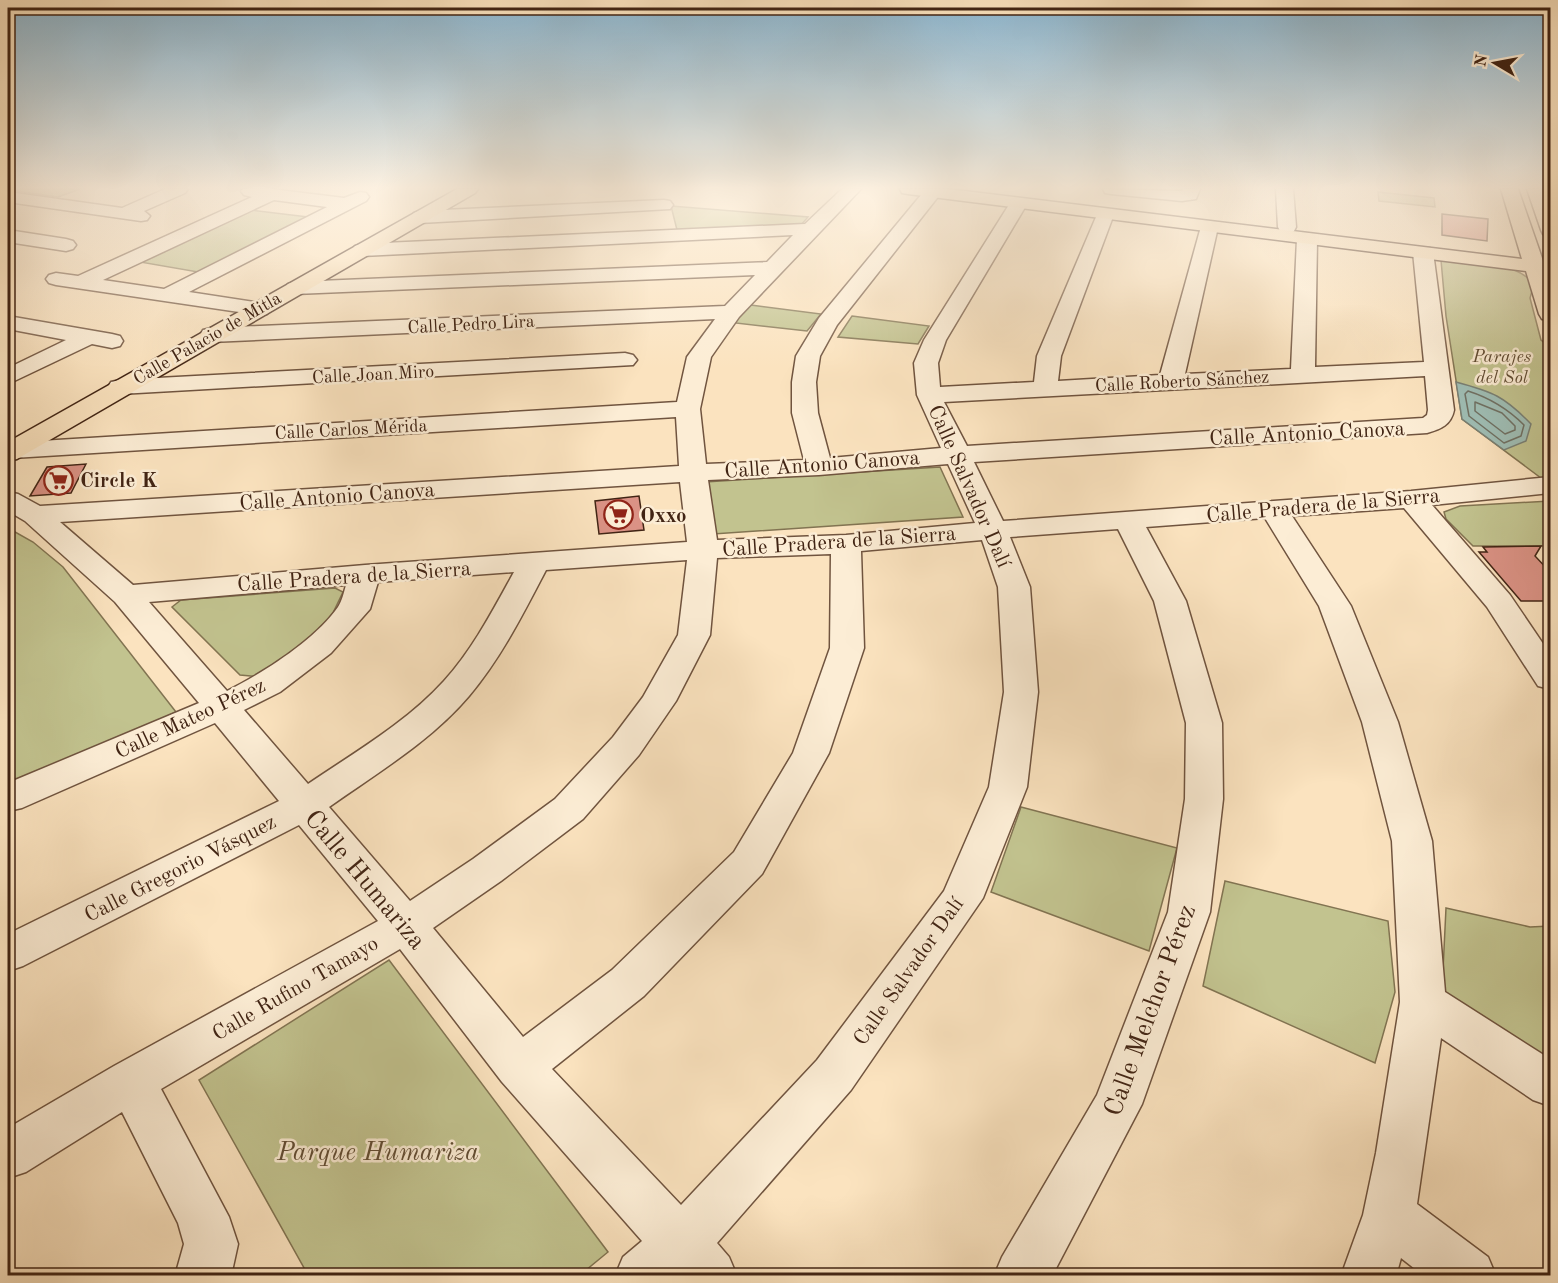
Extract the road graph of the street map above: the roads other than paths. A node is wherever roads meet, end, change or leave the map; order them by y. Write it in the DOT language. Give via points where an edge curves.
graph roads {
  1 [pos="40,249"];
  2 [pos="154,249"];
  3 [pos="258,249"];
  4 [pos="337,249"];
  5 [pos="389,249"];
  6 [pos="791,249"];
  7 [pos="887,249"];
  8 [pos="991,249"];
  9 [pos="1091,249"];
  10 [pos="1204,249"];
  11 [pos="1307,249"];
  12 [pos="1397,249"];
  13 [pos="1436,249"];
  14 [pos="1534,249"];
  15 [pos="362,250"];
  16 [pos="1423,252"];
  17 [pos="18,256"];
  18 [pos="1541,265"];
  19 [pos="773,268"];
  20 [pos="56,279"];
  21 [pos="82,282"];
  22 [pos="295,288"];
  23 [pos="168,295"];
  24 [pos="236,305"];
  25 [pos="259,309"];
  26 [pos="731,312"];
  27 [pos="1551,314"];
  28 [pos="8,323"];
  29 [pos="212,336"];
  30 [pos="89,337"];
  31 [pos="112,341"];
  32 [pos="625,360"];
  33 [pos="1436,368"];
  34 [pos="1303,376"];
  35 [pos="8,377"];
  36 [pos="1171,381"];
  37 [pos="120,387"];
  38 [pos="1046,387"];
  39 [pos="929,395"];
  40 [pos="688,409"];
  41 [pos="9,445"];
  42 [pos="957,455"];
  43 [pos="819,467"];
  44 [pos="693,473"];
  45 [pos="1551,485"];
  46 [pos="1411,499"];
  47 [pos="21,507"];
  48 [pos="1274,510"];
  49 [pos="1128,521"];
  50 [pos="993,530"];
  51 [pos="846,544"];
  52 [pos="703,550"];
  53 [pos="535,563"];
  54 [pos="365,574"];
  55 [pos="126,595"];
  56 [pos="1551,678"];
  57 [pos="222,707"];
  58 [pos="8,798"];
  59 [pos="305,805"];
  60 [pos="406,925"];
  61 [pos="8,954"];
  62 [pos="1424,1002"];
  63 [pos="519,1067"];
  64 [pos="131,1082"];
  65 [pos="1551,1085"];
  66 [pos="8,1155"];
  67 [pos="1389,1215"];
  68 [pos="682,1243"];
  69 [pos="202,1275"];
  70 [pos="642,1275"];
  71 [pos="710,1275"];
  72 [pos="1021,1275"];
  73 [pos="1368,1275"];
  74 [pos="1469,1275"];
  1 -- 17 [label="street"];
  2 -- 21 [label="street"];
  3 -- 23 [label="street"];
  4 -- 24 [label="main road, Calle Palacio de Mitla"];
  5 -- 15 [label="street"];
  6 -- 19 [label="street, Calle Rufino Tamayo"];
  7 -- 43 [label="street" via="827,324 808,356 805,413"];
  8 -- 39 [label="street, Calle Salvador Dalí" via="935,340 926,363"];
  9 -- 38 [label="street" via="1049,356"];
  10 -- 36 [label="street"];
  11 -- 34 [label="street"];
  12 -- 16 [label="main road"];
  13 -- 18 [label="main road"];
  14 -- 18 [label="main road"];
  15 -- 22 [label="main road, Calle Palacio de Mitla"];
  16 -- 18 [label="main road" via="1514,268"];
  16 -- 33 [label="street, Calle Antonio Canova"];
  18 -- 27 [label="main road"];
  19 -- 22 [label="street"];
  19 -- 26 [label="street, Calle Rufino Tamayo"];
  20 -- 21 [label="street"];
  21 -- 23 [label="street"];
  22 -- 25 [label="main road, Calle Palacio de Mitla"];
  23 -- 24 [label="street"];
  24 -- 25 [label="street"];
  24 -- 41 [label="main road, Calle Palacio de Mitla"];
  25 -- 29 [label="main road, Calle Palacio de Mitla"];
  26 -- 29 [label="street, Calle Pedro Lira"];
  26 -- 40 [label="street, Calle Rufino Tamayo" via="699,357"];
  28 -- 30 [label="street"];
  29 -- 37 [label="main road, Calle Palacio de Mitla"];
  30 -- 31 [label="street"];
  30 -- 35 [label="street"];
  32 -- 37 [label="street, Calle Joan Miro"];
  33 -- 34 [label="street, Calle Roberto Sánchez"];
  33 -- 42 [label="street, Calle Antonio Canova" via="1441,417 1427,425"];
  34 -- 36 [label="street, Calle Roberto Sánchez"];
  36 -- 38 [label="street, Calle Roberto Sánchez"];
  37 -- 41 [label="main road, Calle Palacio de Mitla"];
  38 -- 39 [label="street, Calle Roberto Sánchez"];
  39 -- 42 [label="street, Calle Salvador Dalí"];
  40 -- 41 [label="street, Calle Carlos Mérida"];
  40 -- 44 [label="street, Calle Rufino Tamayo"];
  42 -- 43 [label="street, Calle Antonio Canova"];
  42 -- 50 [label="street, Calle Salvador Dalí"];
  43 -- 44 [label="street, Calle Antonio Canova"];
  44 -- 47 [label="street, Calle Antonio Canova"];
  44 -- 52 [label="street, Calle Rufino Tamayo"];
  45 -- 46 [label="street, Calle Pradera de la Sierra"];
  46 -- 48 [label="street, Calle Pradera de la Sierra"];
  46 -- 56 [label="street" via="1499,602"];
  47 -- 55 [label="street, Calle Humariza"];
  48 -- 49 [label="street, Calle Pradera de la Sierra"];
  48 -- 62 [label="street" via="1335,606 1380,722 1412,841"];
  49 -- 50 [label="street, Calle Pradera de la Sierra"];
  49 -- 72 [label="street, Calle Melchor Pérez" via="1170,601 1204,723 1203,799 1189,912 1118,1104"];
  50 -- 51 [label="street, Calle Pradera de la Sierra"];
  50 -- 68 [label="street, Calle Salvador Dalí" via="1014,587 1021,692 1008,787 962,898 834,1075"];
  51 -- 52 [label="street, Calle Pradera de la Sierra"];
  51 -- 63 [label="street" via="847,648 811,753 748,863 628,983"];
  52 -- 53 [label="street, Calle Pradera de la Sierra"];
  52 -- 60 [label="street, Calle Rufino Tamayo" via="694,635 658,701 626,746 569,809"];
  53 -- 54 [label="street, Calle Pradera de la Sierra"];
  53 -- 59 [label="street, Calle Gregorio Vásquez" via="487,649 456,689 410,732"];
  54 -- 55 [label="street, Calle Pradera de la Sierra"];
  54 -- 57 [label="street, Calle Mateo Pérez" via="354,609 319,646 268,684"];
  55 -- 57 [label="street, Calle Humariza"];
  57 -- 58 [label="street, Calle Mateo Pérez"];
  57 -- 59 [label="street, Calle Humariza"];
  59 -- 60 [label="street, Calle Humariza"];
  59 -- 61 [label="street, Calle Gregorio Vásquez"];
  60 -- 63 [label="street, Calle Humariza"];
  60 -- 64 [label="street, Calle Rufino Tamayo"];
  62 -- 65 [label="street"];
  62 -- 67 [label="street"];
  63 -- 68 [label="street, Calle Humariza"];
  64 -- 66 [label="street, Calle Rufino Tamayo"];
  64 -- 69 [label="street" via="202,1217 211,1244"];
  67 -- 73 [label="street"];
  67 -- 74 [label="street"];
  68 -- 70 [label="street, Calle Salvador Dalí"];
  68 -- 71 [label="street, Calle Humariza"];
}
